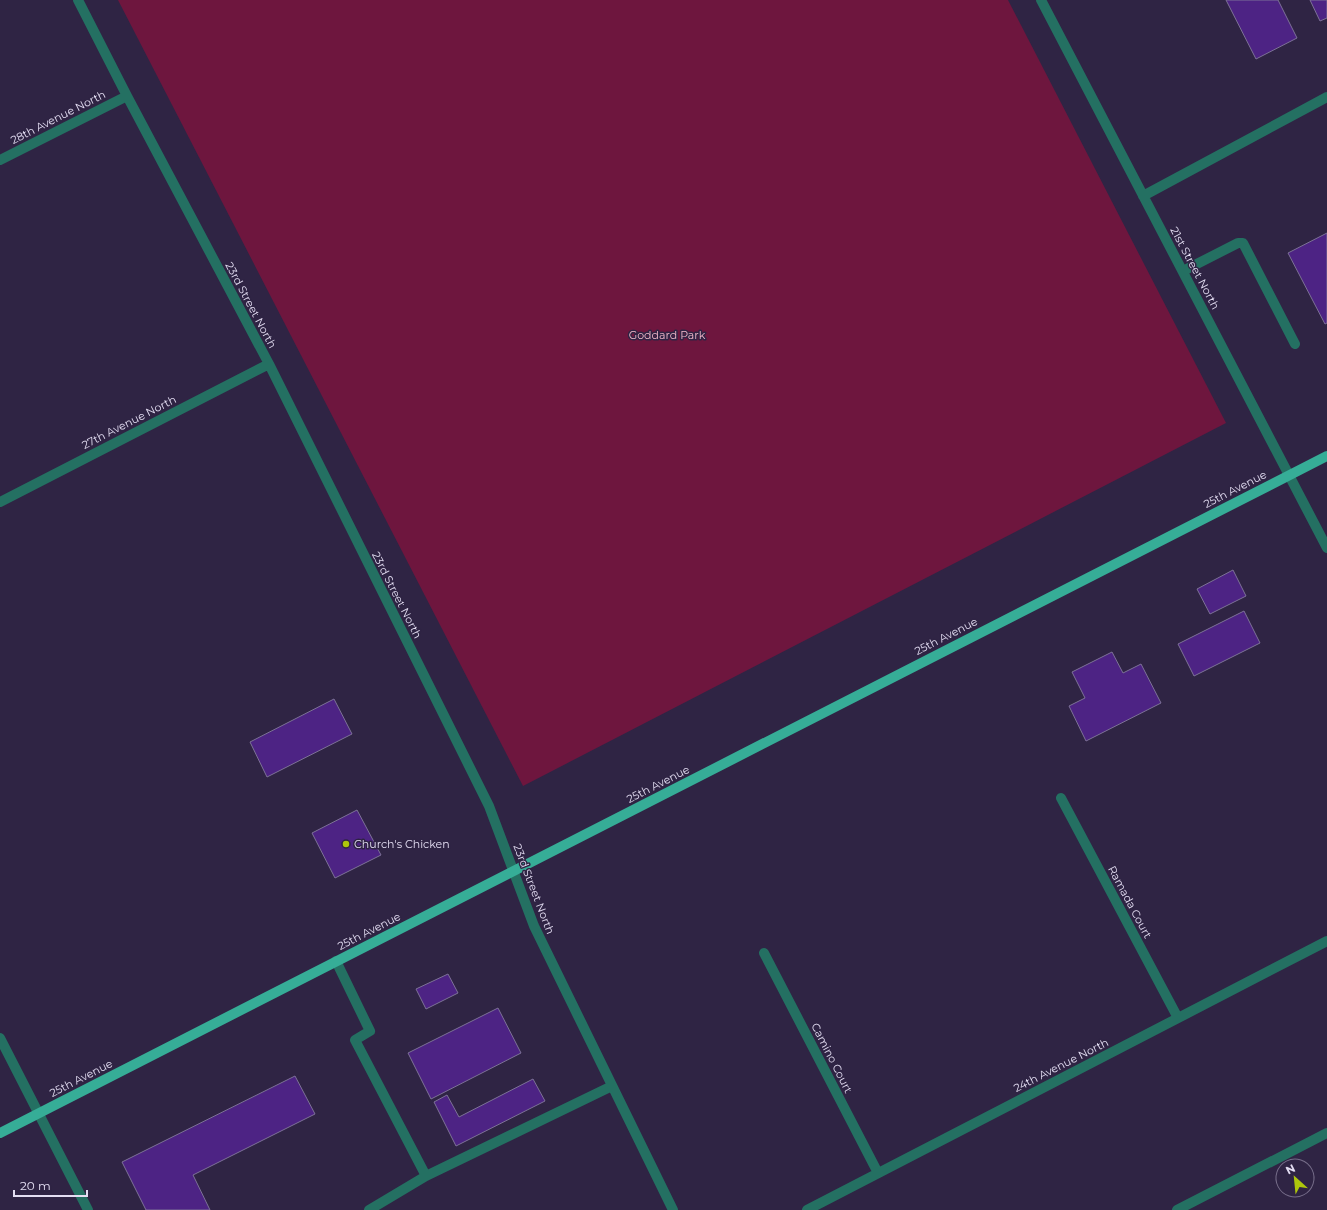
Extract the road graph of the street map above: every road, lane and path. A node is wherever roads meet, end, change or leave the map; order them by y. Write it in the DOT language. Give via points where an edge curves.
graph roads {
  1 [pos="78,0"];
  2 [pos="1041,0"];
  3 [pos="127,96"];
  4 [pos="1327,97"];
  5 [pos="0,160"];
  6 [pos="1143,196"];
  7 [pos="1182,271"];
  8 [pos="1295,344"];
  9 [pos="269,364"];
  10 [pos="1327,456"];
  11 [pos="1289,475"];
  12 [pos="0,502"];
  13 [pos="1327,548"];
  14 [pos="1061,798"];
  15 [pos="514,872"];
  16 [pos="1327,941"];
  17 [pos="764,953"];
  18 [pos="336,961"];
  19 [pos="1178,1018"];
  20 [pos="0,1038"];
  21 [pos="612,1086"];
  22 [pos="38,1114"];
  23 [pos="0,1133"];
  24 [pos="1327,1133"];
  25 [pos="878,1173"];
  26 [pos="426,1176"];
  27 [pos="88,1210"];
  28 [pos="370,1210"];
  29 [pos="673,1210"];
  30 [pos="807,1210"];
  31 [pos="1177,1210"];
  1 -- 3 [label="street, 23rd Street North"];
  2 -- 6 [label="street, 21st Street North"];
  3 -- 5 [label="street, 28th Avenue North"];
  3 -- 9 [label="street, 23rd Street North"];
  4 -- 6 [label="street"];
  6 -- 7 [label="street, 21st Street North"];
  7 -- 8 [label="street" via="1238,243 1243,244"];
  7 -- 11 [label="street, 21st Street North"];
  9 -- 12 [label="street, 27th Avenue North"];
  9 -- 15 [label="street, 23rd Street North" via="489,806"];
  10 -- 11 [label="main road, 25th Avenue"];
  11 -- 13 [label="street, 21st Street North"];
  11 -- 15 [label="main road, 25th Avenue"];
  14 -- 19 [label="street, Ramada Court"];
  15 -- 18 [label="main road, 25th Avenue"];
  15 -- 21 [label="street, 23rd Street North" via="534,926"];
  16 -- 19 [label="street, 24th Avenue North"];
  17 -- 25 [label="street, Camino Court"];
  18 -- 22 [label="main road, 25th Avenue"];
  18 -- 26 [label="street" via="370,1031 355,1040"];
  19 -- 25 [label="street, 24th Avenue North"];
  20 -- 22 [label="street"];
  21 -- 26 [label="street"];
  21 -- 29 [label="street, 23rd Street North"];
  22 -- 23 [label="main road, 25th Avenue"];
  22 -- 27 [label="street"];
  24 -- 31 [label="street"];
  25 -- 30 [label="street, 24th Avenue North"];
  26 -- 28 [label="street"];
}
